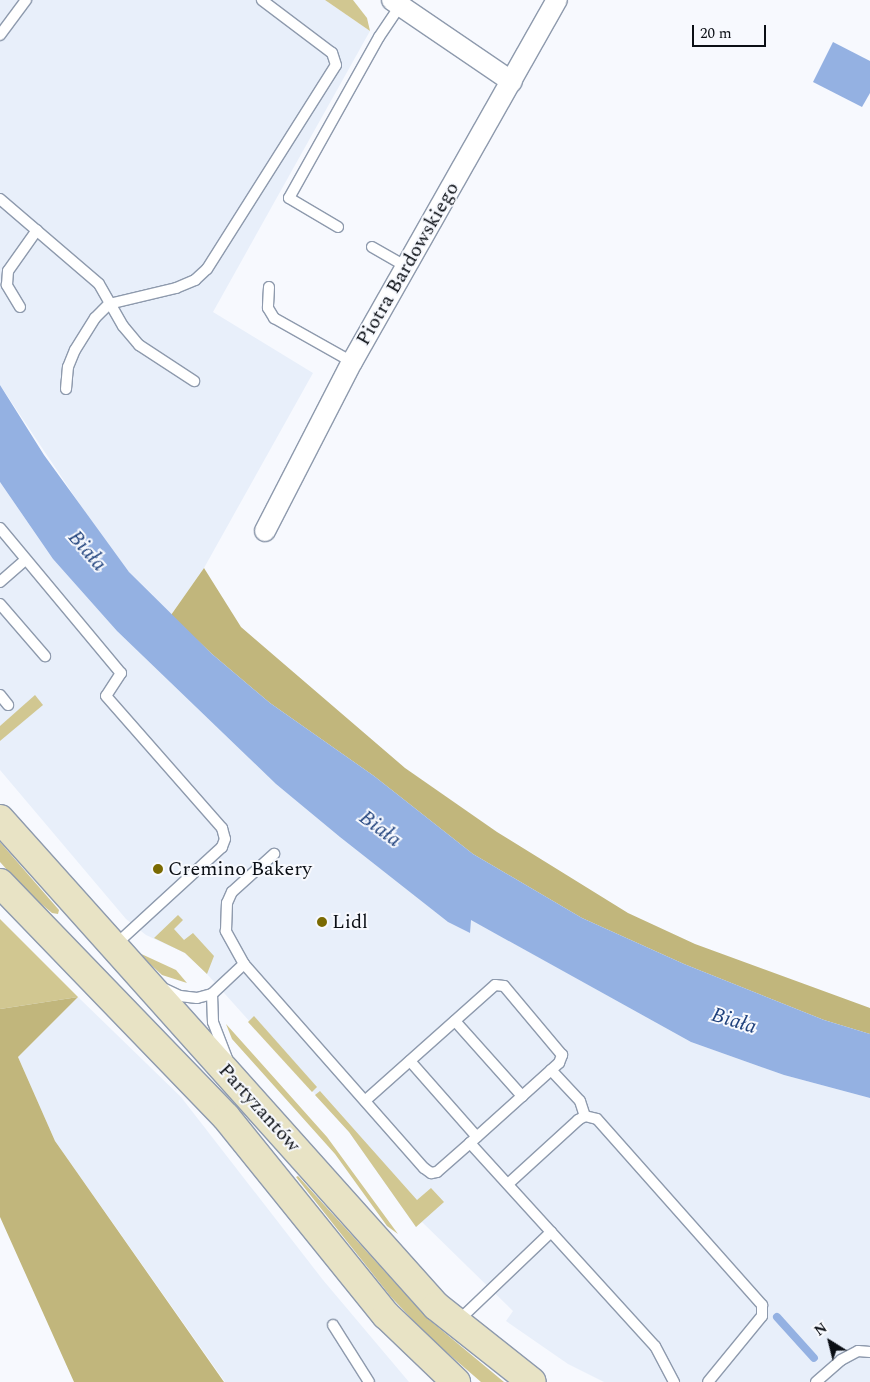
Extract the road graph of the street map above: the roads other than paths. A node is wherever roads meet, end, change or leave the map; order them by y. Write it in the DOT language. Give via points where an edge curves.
graph roads {
  1 [pos="26,0"];
  2 [pos="262,0"];
  3 [pos="557,0"];
  4 [pos="396,3"];
  5 [pos="0,35"];
  6 [pos="512,82"];
  7 [pos="0,199"];
  8 [pos="338,227"];
  9 [pos="37,230"];
  10 [pos="372,247"];
  11 [pos="407,266"];
  12 [pos="269,287"];
  13 [pos="109,304"];
  14 [pos="20,306"];
  15 [pos="352,362"];
  16 [pos="194,382"];
  17 [pos="66,389"];
  18 [pos="0,528"];
  19 [pos="265,531"];
  20 [pos="25,560"];
  21 [pos="0,582"];
  22 [pos="0,604"];
  23 [pos="45,656"];
  24 [pos="0,695"];
  25 [pos="8,705"];
  26 [pos="0,819"];
  27 [pos="274,854"];
  28 [pos="0,883"];
  29 [pos="118,952"];
  30 [pos="244,964"];
  31 [pos="212,994"];
  32 [pos="455,1021"];
  33 [pos="410,1061"];
  34 [pos="551,1070"];
  35 [pos="522,1096"];
  36 [pos="250,1099"];
  37 [pos="365,1100"];
  38 [pos="585,1116"];
  39 [pos="474,1140"];
  40 [pos="508,1184"];
  41 [pos="551,1232"];
  42 [pos="456,1324"];
  43 [pos="333,1325"];
  44 [pos="870,1352"];
  45 [pos="369,1382"];
  46 [pos="456,1382"];
  47 [pos="532,1382"];
  48 [pos="674,1382"];
  49 [pos="708,1382"];
  50 [pos="816,1382"];
  1 -- 5 [label="lane"];
  2 -- 13 [label="lane" via="332,53 336,65 207,269 195,280 176,288"];
  3 -- 6 [label="street, Piotra Bardowskiego"];
  4 -- 6 [label="street"];
  4 -- 8 [label="lane" via="289,198"];
  6 -- 11 [label="street, Piotra Bardowskiego"];
  7 -- 9 [label="lane"];
  9 -- 13 [label="lane" via="99,284"];
  9 -- 14 [label="lane" via="8,271 7,285"];
  10 -- 11 [label="lane"];
  11 -- 15 [label="street, Piotra Bardowskiego"];
  12 -- 15 [label="lane" via="268,308 274,318"];
  13 -- 16 [label="lane" via="139,345"];
  13 -- 17 [label="lane" via="95,318 75,350 68,367"];
  15 -- 19 [label="street, Piotra Bardowskiego"];
  18 -- 20 [label="lane"];
  20 -- 21 [label="lane"];
  20 -- 29 [label="lane" via="121,673 106,696 222,828 225,839 222,847"];
  22 -- 23 [label="lane"];
  24 -- 25 [label="lane"];
  26 -- 29 [label="main road, Partyzantów"];
  27 -- 30 [label="lane" via="232,892 228,902 226,932"];
  28 -- 46 [label="main road, Partyzantów" via="220,1110 386,1315"];
  29 -- 31 [label="lane" via="180,996 197,998"];
  29 -- 36 [label="main road, Partyzantów"];
  30 -- 31 [label="lane"];
  30 -- 37 [label="lane"];
  31 -- 36 [label="lane" via="213,1022 220,1043"];
  32 -- 33 [label="lane"];
  32 -- 34 [label="lane" via="494,985 504,986 562,1055"];
  32 -- 35 [label="lane"];
  33 -- 37 [label="lane"];
  33 -- 39 [label="lane"];
  34 -- 35 [label="lane"];
  34 -- 38 [label="lane" via="580,1101"];
  35 -- 39 [label="lane"];
  36 -- 42 [label="main road, Partyzantów"];
  37 -- 39 [label="lane" via="431,1173 437,1172"];
  38 -- 40 [label="lane"];
  38 -- 49 [label="lane" via="597,1119 762,1305 762,1316"];
  39 -- 40 [label="lane"];
  40 -- 41 [label="lane"];
  41 -- 42 [label="lane"];
  41 -- 48 [label="lane" via="655,1346"];
  42 -- 47 [label="main road, Partyzantów"];
  43 -- 45 [label="lane"];
  44 -- 50 [label="lane" via="858,1351 841,1360"];
}
